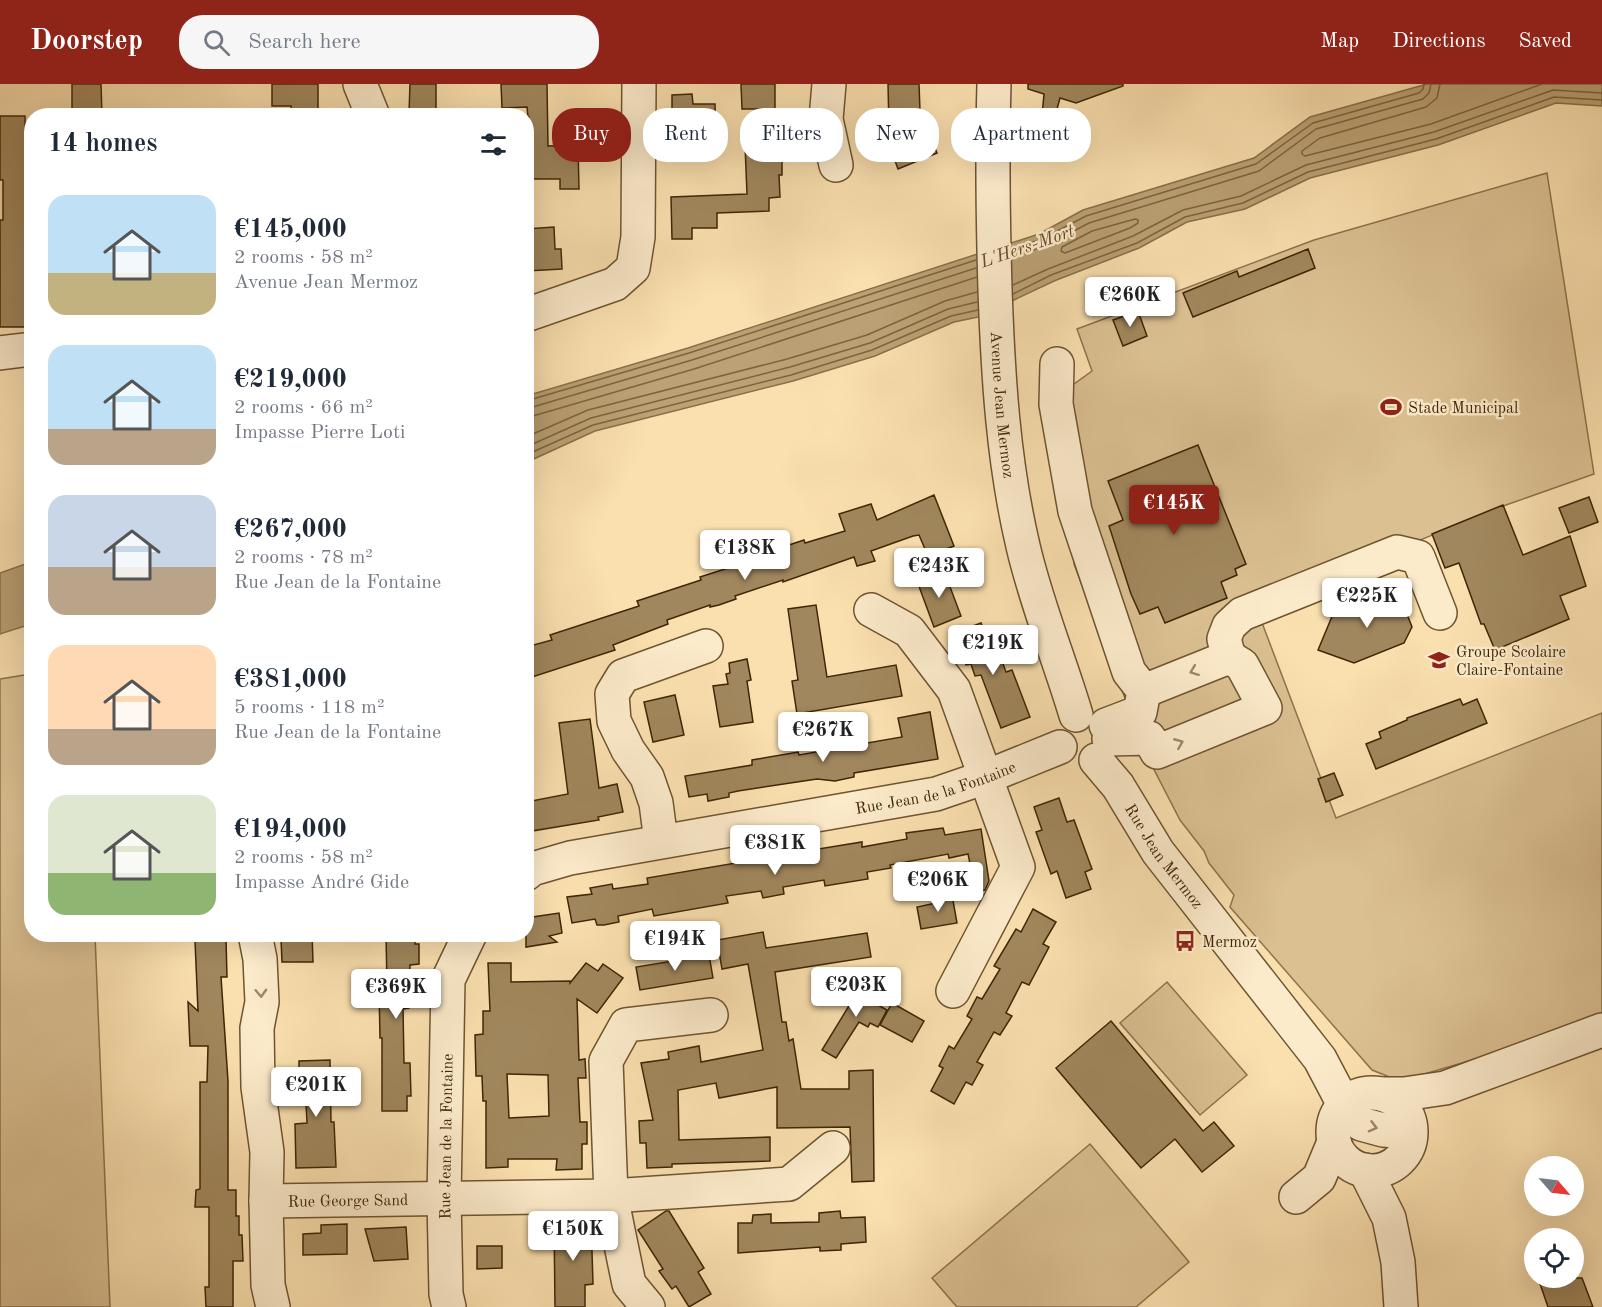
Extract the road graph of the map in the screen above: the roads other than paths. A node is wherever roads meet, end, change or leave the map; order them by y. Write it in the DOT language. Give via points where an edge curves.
graph roads {
  1 [pos="360,84"];
  2 [pos="639,84"];
  3 [pos="829,84"];
  4 [pos="994,84"];
  5 [pos="370,108"];
  6 [pos="836,165"];
  7 [pos="534,312"];
  8 [pos="24,350"];
  9 [pos="0,353"];
  10 [pos="1057,364"];
  11 [pos="871,610"];
  12 [pos="1440,613"];
  13 [pos="706,646"];
  14 [pos="1229,657"];
  15 [pos="1145,714"];
  16 [pos="1076,715"];
  17 [pos="1104,742"];
  18 [pos="1060,747"];
  19 [pos="986,777"];
  20 [pos="661,841"];
  21 [pos="534,868"];
  22 [pos="257,942"];
  23 [pos="466,942"];
  24 [pos="954,991"];
  25 [pos="711,1016"];
  26 [pos="1602,1030"];
  27 [pos="1303,1036"];
  28 [pos="1445,1088"];
  29 [pos="1378,1094"];
  30 [pos="1343,1105"];
  31 [pos="1410,1128"];
  32 [pos="1334,1142"];
  33 [pos="833,1148"];
  34 [pos="1399,1160"];
  35 [pos="1361,1169"];
  36 [pos="611,1196"];
  37 [pos="444,1199"];
  38 [pos="266,1201"];
  39 [pos="1389,1218"];
  40 [pos="273,1307"];
  41 [pos="449,1307"];
  42 [pos="648,1307"];
  43 [pos="1401,1307"];
  1 -- 5 [label="street"];
  2 -- 7 [label="street" via="638,237 633,268 615,284"];
  3 -- 6 [label="street" via="826,119"];
  4 -- 16 [label="street, Avenue Jean Mermoz" via="997,369 1006,460 1022,545 1039,607"];
  8 -- 9 [label="street"];
  10 -- 15 [label="street" via="1056,404 1075,511"];
  11 -- 19 [label="street" via="909,631 954,690"];
  12 -- 14 [label="street" via="1418,556 1397,552 1242,614 1229,626 1224,639"];
  13 -- 20 [label="street" via="623,676 612,694 614,721 647,777 656,803"];
  14 -- 15 [label="street, one-way"];
  15 -- 14 [label="street, one-way" via="1156,752 1265,708 1242,665"];
  15 -- 17 [label="street"];
  16 -- 17 [label="street" via="1093,714"];
  16 -- 18 [label="street" via="1066,720 1061,729"];
  17 -- 18 [label="street" via="1083,763 1071,759"];
  17 -- 27 [label="street, Rue Jean Mermoz" via="1118,786 1158,852"];
  18 -- 19 [label="street, Rue Jean de la Fontaine"];
  19 -- 20 [label="street, Rue Jean de la Fontaine" via="936,794"];
  19 -- 24 [label="street" via="1018,867"];
  20 -- 21 [label="street, Rue Jean de la Fontaine"];
  22 -- 38 [label="street, Rue George Sand, one-way" via="262,1002 257,1028 258,1087 267,1152"];
  23 -- 37 [label="street, Rue Jean de la Fontaine" via="448,980"];
  25 -- 36 [label="street" via="626,1025 606,1061"];
  26 -- 28 [label="street"];
  27 -- 29 [label="street, Rue Jean Mermoz"];
  27 -- 30 [label="street, Rue Jean Mermoz" via="1320,1059"];
  28 -- 29 [label="street"];
  28 -- 31 [label="street"];
  29 -- 30 [label="street" via="1354,1097"];
  29 -- 31 [label="street, Rue Jean Mermoz" via="1402,1107"];
  30 -- 31 [label="street, one-way" via="1361,1124 1390,1131"];
  30 -- 32 [label="street" via="1333,1125"];
  31 -- 34 [label="street" via="1410,1140"];
  32 -- 35 [label="street" via="1342,1157"];
  32 -- 35 [label="street" via="1307,1188"];
  33 -- 36 [label="street, Rue George Sand" via="789,1184"];
  34 -- 35 [label="street" via="1379,1170"];
  34 -- 39 [label="street" via="1392,1178"];
  35 -- 39 [label="street"];
  36 -- 37 [label="street, Rue George Sand"];
  36 -- 42 [label="street" via="629,1284"];
  37 -- 38 [label="street, Rue George Sand"];
  37 -- 41 [label="street, Rue Jean de la Fontaine"];
  38 -- 40 [label="street, Rue George Sand" via="268,1285"];
  39 -- 43 [label="street" via="1398,1262"];
}
